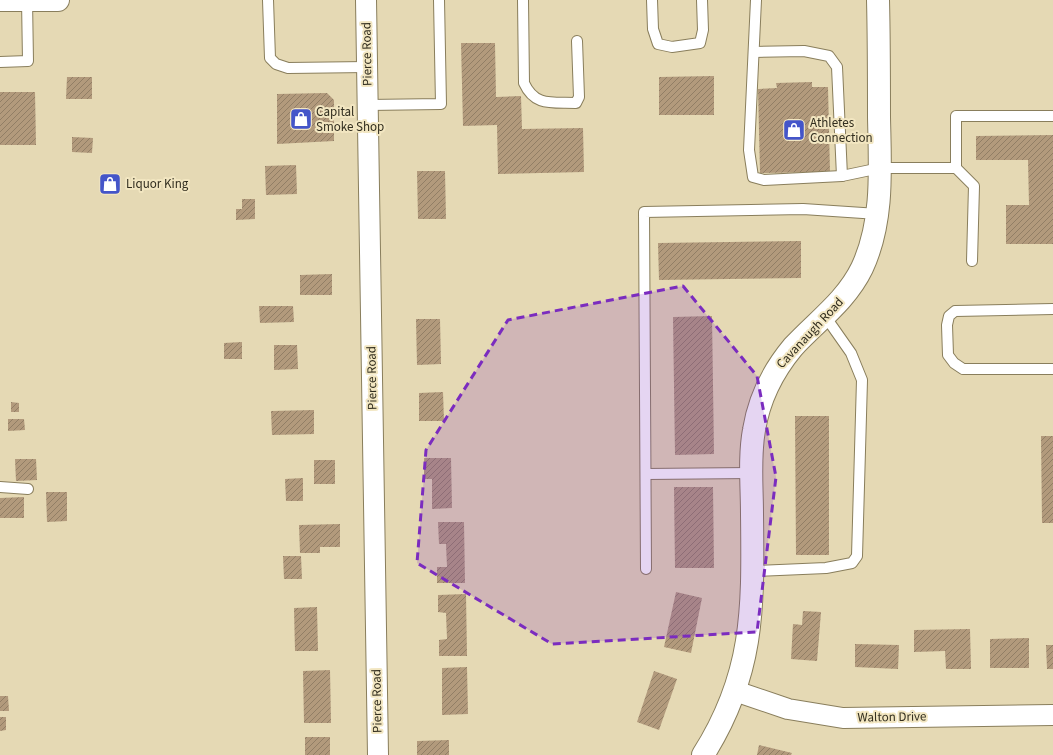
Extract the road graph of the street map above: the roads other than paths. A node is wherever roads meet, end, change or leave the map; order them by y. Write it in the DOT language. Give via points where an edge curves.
graph roads {
  1 [pos="0,0"];
  2 [pos="27,0"];
  3 [pos="58,0"];
  4 [pos="268,0"];
  5 [pos="366,0"];
  6 [pos="439,0"];
  7 [pos="522,0"];
  8 [pos="652,0"];
  9 [pos="702,0"];
  10 [pos="756,0"];
  11 [pos="878,0"];
  12 [pos="577,41"];
  13 [pos="754,52"];
  14 [pos="0,62"];
  15 [pos="367,67"];
  16 [pos="368,105"];
  17 [pos="1053,116"];
  18 [pos="880,168"];
  19 [pos="956,168"];
  20 [pos="842,176"];
  21 [pos="878,214"];
  22 [pos="972,261"];
  23 [pos="1053,309"];
  24 [pos="825,316"];
  25 [pos="1053,369"];
  26 [pos="751,473"];
  27 [pos="646,474"];
  28 [pos="0,487"];
  29 [pos="28,489"];
  30 [pos="646,568"];
  31 [pos="752,571"];
  32 [pos="735,691"];
  33 [pos="1053,715"];
  34 [pos="378,755"];
  35 [pos="703,755"];
  1 -- 2 [label="street"];
  2 -- 3 [label="street"];
  2 -- 14 [label="lane" via="28,61"];
  4 -- 15 [label="lane" via="270,58 276,64 288,68"];
  5 -- 15 [label="street, Pierce Road"];
  6 -- 16 [label="lane" via="440,104"];
  7 -- 12 [label="lane" via="524,83 529,94 543,102 576,103 579,97"];
  8 -- 9 [label="lane" via="653,29 658,44 672,47 700,43 703,30"];
  10 -- 13 [label="lane"];
  11 -- 18 [label="street, Cavanaugh Road"];
  13 -- 20 [label="lane" via="804,51 829,56 837,67"];
  13 -- 20 [label="lane" via="749,150 753,177 764,180"];
  15 -- 16 [label="street, Pierce Road"];
  16 -- 34 [label="street, Pierce Road"];
  17 -- 19 [label="lane" via="956,116"];
  18 -- 19 [label="lane"];
  18 -- 20 [label="lane"];
  18 -- 21 [label="street, Cavanaugh Road"];
  19 -- 22 [label="lane" via="974,186"];
  21 -- 24 [label="street, Cavanaugh Road" via="872,242 861,269 846,294"];
  21 -- 27 [label="lane" via="803,209 644,212"];
  23 -- 25 [label="lane" via="955,312 949,316 947,325 948,355 954,363 963,368"];
  24 -- 26 [label="street, Cavanaugh Road" via="794,346 776,369 762,398 753,430"];
  24 -- 31 [label="lane" via="851,353 862,380 857,556 852,563 826,568"];
  26 -- 27 [label="lane"];
  26 -- 31 [label="street, Cavanaugh Road"];
  27 -- 30 [label="lane"];
  28 -- 29 [label="lane"];
  31 -- 32 [label="street, Cavanaugh Road" via="752,615 747,649"];
  32 -- 33 [label="street, Walton Drive" via="788,709 843,718"];
  32 -- 35 [label="street, Cavanaugh Road" via="715,736"];
}
